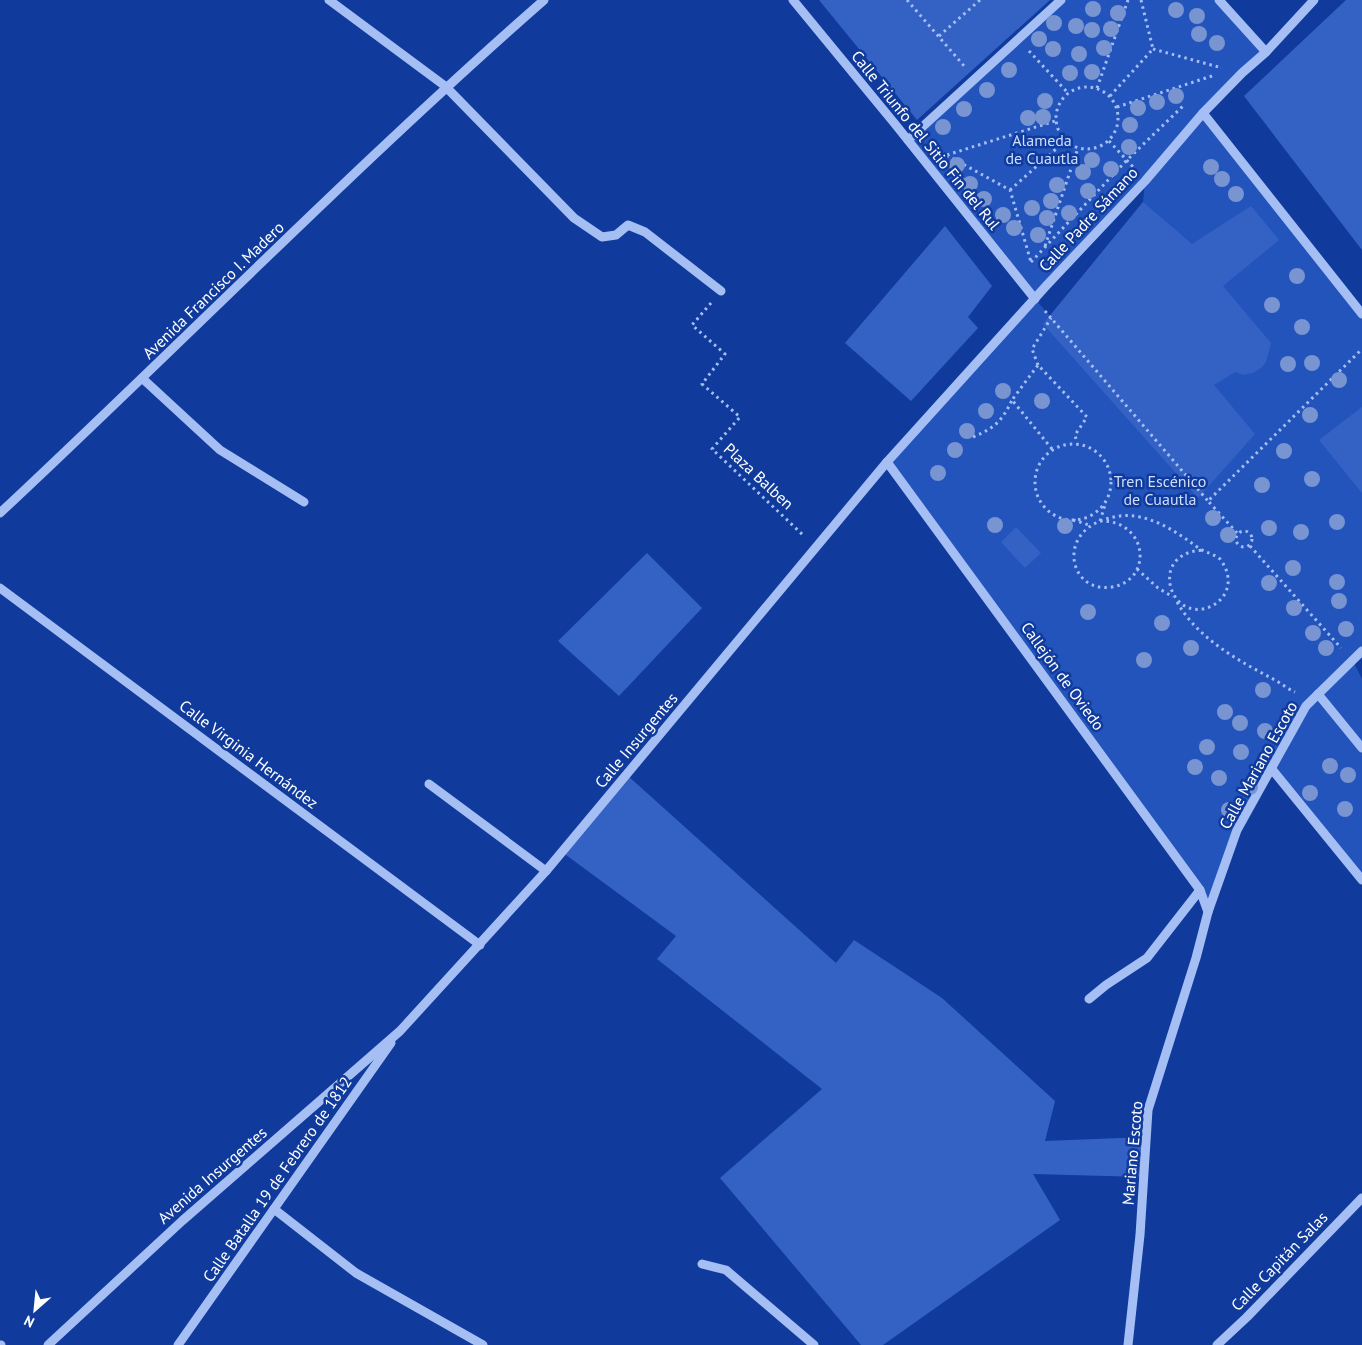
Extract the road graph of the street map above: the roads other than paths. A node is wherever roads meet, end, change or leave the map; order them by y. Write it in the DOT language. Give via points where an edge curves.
graph roads {
  1 [pos="329,0"];
  2 [pos="544,0"];
  3 [pos="793,0"];
  4 [pos="1061,0"];
  5 [pos="1220,0"];
  6 [pos="1314,0"];
  7 [pos="1266,52"];
  8 [pos="445,86"];
  9 [pos="1203,113"];
  10 [pos="910,138"];
  11 [pos="721,291"];
  12 [pos="1035,299"];
  13 [pos="1362,314"];
  14 [pos="143,379"];
  15 [pos="887,462"];
  16 [pos="304,502"];
  17 [pos="0,513"];
  18 [pos="0,588"];
  19 [pos="1362,651"];
  20 [pos="1318,694"];
  21 [pos="1362,748"];
  22 [pos="1271,768"];
  23 [pos="429,784"];
  24 [pos="546,871"];
  25 [pos="1362,880"];
  26 [pos="1200,890"];
  27 [pos="1208,912"];
  28 [pos="480,945"];
  29 [pos="1089,1000"];
  30 [pos="400,1031"];
  31 [pos="1362,1198"];
  32 [pos="274,1209"];
  33 [pos="702,1264"];
  34 [pos="48,1345"];
  35 [pos="178,1345"];
  36 [pos="483,1345"];
  37 [pos="814,1345"];
  38 [pos="1128,1345"];
  39 [pos="1217,1345"];
  1 -- 8 [label="street"];
  2 -- 8 [label="street, Avenida Francisco I. Madero"];
  3 -- 10 [label="street, Calle Triunfo del Sitio Fin del Rul"];
  4 -- 10 [label="street"];
  5 -- 7 [label="street"];
  6 -- 7 [label="street, Calle Padre Sámano"];
  7 -- 9 [label="street, Calle Padre Sámano"];
  8 -- 11 [label="street" via="574,218 602,237 616,235 628,225 645,232"];
  8 -- 14 [label="street, Avenida Francisco I. Madero"];
  9 -- 12 [label="street, Calle Padre Sámano" via="1145,181"];
  9 -- 13 [label="street"];
  10 -- 12 [label="street, Calle Triunfo del Sitio Fin del Rul"];
  12 -- 15 [label="street, Calle Padre Sámano"];
  14 -- 16 [label="street" via="220,450"];
  14 -- 17 [label="street, Avenida Francisco I. Madero"];
  15 -- 24 [label="street, Calle Insurgentes"];
  15 -- 26 [label="street, Callejón de Oviedo"];
  18 -- 28 [label="street, Calle Virginia Hernández"];
  19 -- 20 [label="street, Calle Mariano Escoto"];
  20 -- 21 [label="street"];
  20 -- 22 [label="street, Calle Mariano Escoto" via="1306,706"];
  22 -- 25 [label="street"];
  22 -- 27 [label="street, Calle Mariano Escoto" via="1237,830"];
  23 -- 24 [label="street"];
  24 -- 28 [label="street, Calle Insurgentes"];
  26 -- 27 [label="street, Callejón de Oviedo"];
  26 -- 29 [label="street" via="1147,958"];
  27 -- 38 [label="street, Mariano Escoto" via="1148,1110 1140,1234"];
  28 -- 30 [label="street, Calle Insurgentes"];
  30 -- 32 [label="street, Calle Batalla 19 de Febrero de 1812"];
  30 -- 34 [label="street, Avenida Insurgentes" via="182,1221"];
  31 -- 39 [label="street, Calle Capitán Salas"];
  32 -- 35 [label="street, Calle Batalla 19 de Febrero de 1812"];
  32 -- 36 [label="street" via="356,1273"];
  33 -- 37 [label="street" via="726,1270"];
}
